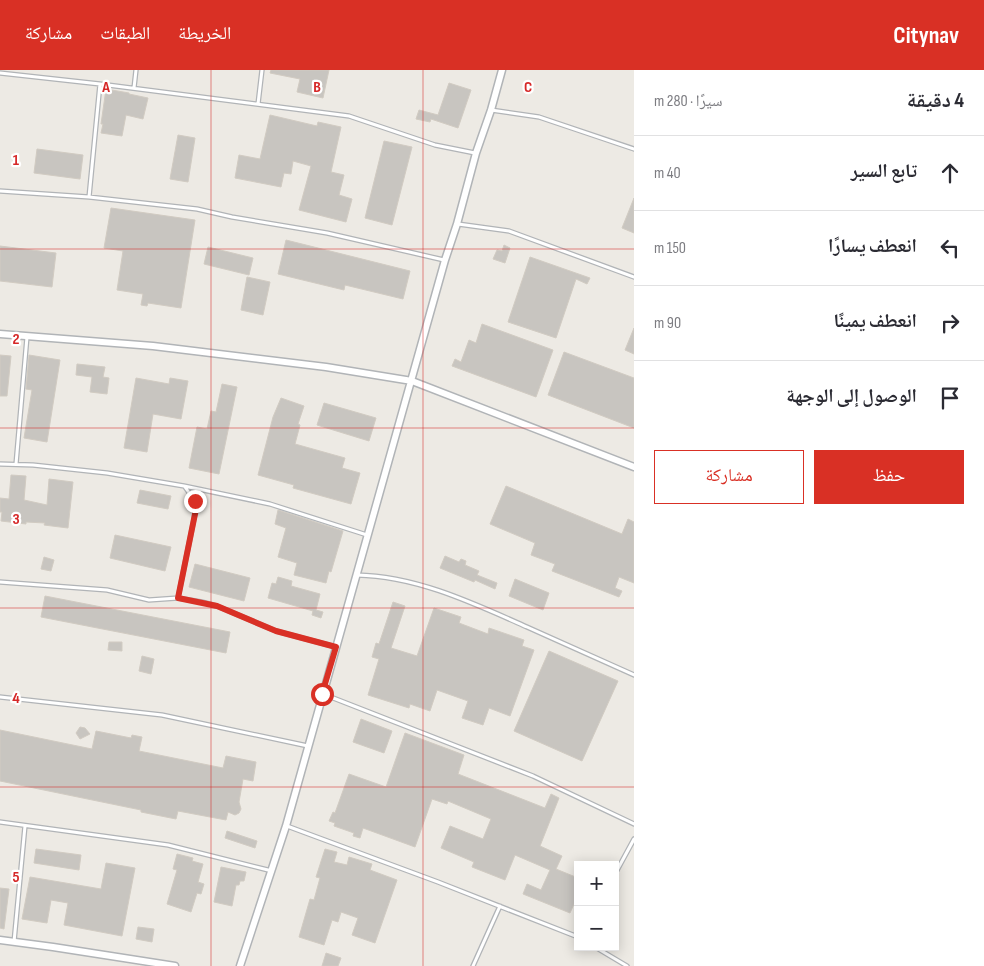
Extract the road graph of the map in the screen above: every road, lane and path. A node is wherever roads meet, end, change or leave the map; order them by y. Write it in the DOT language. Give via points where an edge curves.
graph roads {
  1 [pos="136,70"];
  2 [pos="262,70"];
  3 [pos="502,70"];
  4 [pos="0,73"];
  5 [pos="100,84"];
  6 [pos="134,88"];
  7 [pos="258,104"];
  8 [pos="492,110"];
  9 [pos="634,149"];
  10 [pos="476,153"];
  11 [pos="0,191"];
  12 [pos="89,197"];
  13 [pos="457,224"];
  14 [pos="445,260"];
  15 [pos="634,277"];
  16 [pos="0,334"];
  17 [pos="27,335"];
  18 [pos="412,381"];
  19 [pos="0,464"];
  20 [pos="16,464"];
  21 [pos="634,466"];
  22 [pos="184,486"];
  23 [pos="368,535"];
  24 [pos="356,575"];
  25 [pos="0,582"];
  26 [pos="178,598"];
  27 [pos="336,647"];
  28 [pos="634,675"];
  29 [pos="322,694"];
  30 [pos="0,697"];
  31 [pos="308,746"];
  32 [pos="0,822"];
  33 [pos="634,824"];
  34 [pos="24,826"];
  35 [pos="286,826"];
  36 [pos="634,838"];
  37 [pos="619,866"];
  38 [pos="272,871"];
  39 [pos="500,906"];
  40 [pos="574,936"];
  41 [pos="0,940"];
  42 [pos="14,942"];
  43 [pos="603,951"];
  44 [pos="175,966"];
  45 [pos="240,966"];
  46 [pos="473,966"];
  47 [pos="628,966"];
  1 -- 6 [label="lane"];
  2 -- 7 [label="lane"];
  3 -- 8 [label="street"];
  4 -- 5 [label="lane"];
  5 -- 6 [label="lane"];
  5 -- 12 [label="lane"];
  6 -- 7 [label="lane"];
  7 -- 10 [label="lane" via="349,116 435,145"];
  8 -- 9 [label="lane" via="539,117"];
  8 -- 10 [label="street"];
  10 -- 13 [label="street"];
  11 -- 12 [label="lane"];
  12 -- 14 [label="lane" via="197,209 327,233"];
  13 -- 14 [label="street"];
  13 -- 15 [label="lane" via="508,231"];
  14 -- 18 [label="street"];
  16 -- 17 [label="street"];
  17 -- 18 [label="street" via="153,346"];
  17 -- 20 [label="lane"];
  18 -- 21 [label="street"];
  18 -- 23 [label="street"];
  19 -- 20 [label="lane"];
  20 -- 22 [label="lane" via="107,473"];
  22 -- 23 [label="lane" via="270,504"];
  22 -- 26 [label="lane" via="195,501 196,509"];
  23 -- 24 [label="street"];
  24 -- 27 [label="street"];
  24 -- 28 [label="lane" via="375,575 414,583 477,604"];
  25 -- 26 [label="lane" via="107,590 149,600"];
  26 -- 27 [label="lane" via="217,606 276,631"];
  27 -- 29 [label="street"];
  29 -- 31 [label="street"];
  29 -- 33 [label="lane" via="533,776"];
  30 -- 31 [label="lane" via="162,715"];
  31 -- 35 [label="street"];
  32 -- 34 [label="lane"];
  34 -- 38 [label="lane" via="168,845"];
  34 -- 42 [label="lane"];
  35 -- 38 [label="street"];
  35 -- 39 [label="lane"];
  36 -- 37 [label="lane"];
  38 -- 45 [label="street"];
  39 -- 40 [label="lane"];
  39 -- 46 [label="lane"];
  41 -- 42 [label="street"];
  42 -- 44 [label="street"];
  43 -- 47 [label="lane"];
}
